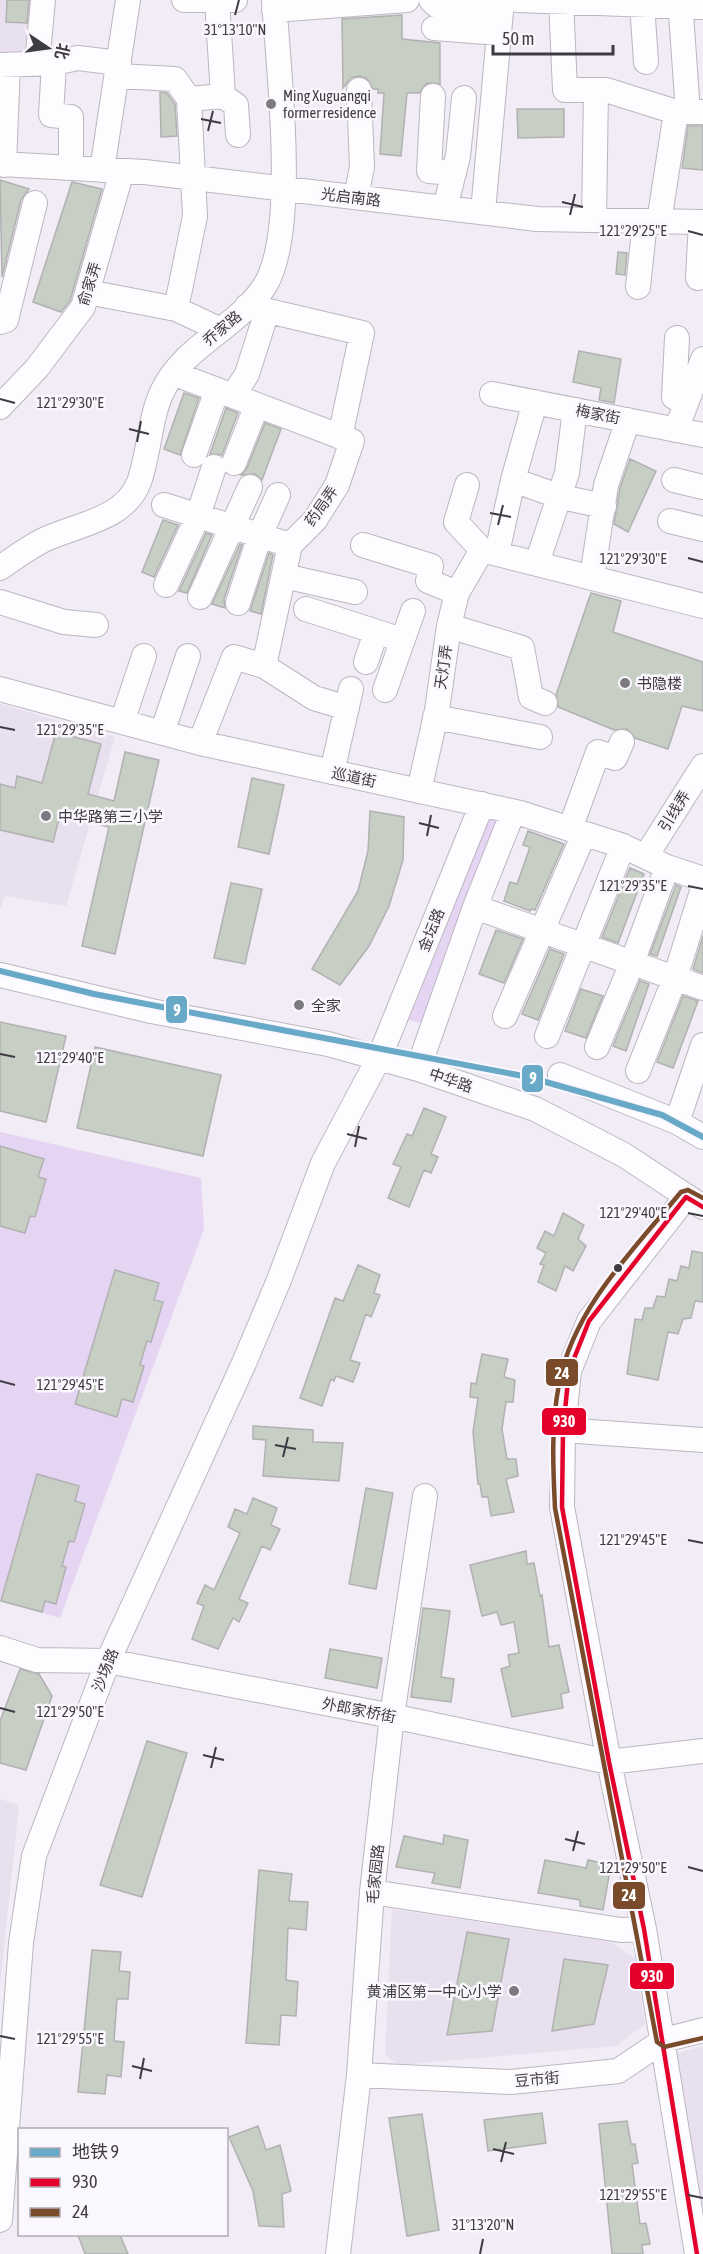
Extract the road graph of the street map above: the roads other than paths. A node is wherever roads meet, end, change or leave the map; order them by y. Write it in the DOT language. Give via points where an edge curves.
graph roads {
  1 [pos="43,0"];
  2 [pos="128,0"];
  3 [pos="184,0"];
  4 [pos="407,0"];
  5 [pos="431,0"];
  6 [pos="223,1"];
  7 [pos="379,1"];
  8 [pos="561,1"];
  9 [pos="608,2"];
  10 [pos="642,4"];
  11 [pos="688,4"];
  12 [pos="274,5"];
  13 [pos="505,11"];
  14 [pos="434,28"];
  15 [pos="646,62"];
  16 [pos="46,63"];
  17 [pos="4,65"];
  18 [pos="118,70"];
  19 [pos="359,90"];
  20 [pos="596,90"];
  21 [pos="223,96"];
  22 [pos="433,96"];
  23 [pos="464,98"];
  24 [pos="189,99"];
  25 [pos="689,112"];
  26 [pos="238,135"];
  27 [pos="2,165"];
  28 [pos="71,168"];
  29 [pos="112,171"];
  30 [pos="454,173"];
  31 [pos="194,178"];
  32 [pos="285,189"];
  33 [pos="356,197"];
  34 [pos="35,203"];
  35 [pos="445,208"];
  36 [pos="483,212"];
  37 [pos="594,220"];
  38 [pos="652,222"];
  39 [pos="702,222"];
  40 [pos="698,278"];
  41 [pos="638,287"];
  42 [pos="88,292"];
  43 [pos="176,309"];
  44 [pos="257,309"];
  45 [pos="0,322"];
  46 [pos="221,330"];
  47 [pos="676,338"];
  48 [pos="703,359"];
  49 [pos="175,374"];
  50 [pos="225,393"];
  51 [pos="492,394"];
  52 [pos="535,402"];
  53 [pos="686,403"];
  54 [pos="257,405"];
  55 [pos="0,407"];
  56 [pos="575,410"];
  57 [pos="628,420"];
  58 [pos="676,430"];
  59 [pos="703,435"];
  60 [pos="346,439"];
  61 [pos="214,462"];
  62 [pos="513,480"];
  63 [pos="674,480"];
  64 [pos="467,485"];
  65 [pos="703,486"];
  66 [pos="249,487"];
  67 [pos="278,495"];
  68 [pos="561,497"];
  69 [pos="164,505"];
  70 [pos="604,506"];
  71 [pos="198,516"];
  72 [pos="670,521"];
  73 [pos="233,527"];
  74 [pos="703,529"];
  75 [pos="260,535"];
  76 [pos="290,544"];
  77 [pos="363,545"];
  78 [pos="489,551"];
  79 [pos="3,561"];
  80 [pos="537,563"];
  81 [pos="284,576"];
  82 [pos="592,577"];
  83 [pos="312,583"];
  84 [pos="166,585"];
  85 [pos="355,592"];
  86 [pos="457,593"];
  87 [pos="200,597"];
  88 [pos="0,602"];
  89 [pos="238,603"];
  90 [pos="703,606"];
  91 [pos="413,611"];
  92 [pos="96,624"];
  93 [pos="449,626"];
  94 [pos="376,632"];
  95 [pos="402,640"];
  96 [pos="144,656"];
  97 [pos="188,656"];
  98 [pos="366,662"];
  99 [pos="264,666"];
  100 [pos="0,689"];
  101 [pos="385,690"];
  102 [pos="545,703"];
  103 [pos="435,717"];
  104 [pos="122,722"];
  105 [pos="162,733"];
  106 [pos="540,737"];
  107 [pos="622,742"];
  108 [pos="201,743"];
  109 [pos="703,766"];
  110 [pos="332,772"];
  111 [pos="419,790"];
  112 [pos="482,804"];
  113 [pos="513,812"];
  114 [pos="577,832"];
  115 [pos="622,846"];
  116 [pos="656,861"];
  117 [pos="703,879"];
  118 [pos="703,888"];
  119 [pos="475,907"];
  120 [pos="541,931"];
  121 [pos="585,946"];
  122 [pos="632,963"];
  123 [pos="0,975"];
  124 [pos="675,978"];
  125 [pos="703,988"];
  126 [pos="505,1016"];
  127 [pos="547,1036"];
  128 [pos="703,1045"];
  129 [pos="597,1047"];
  130 [pos="380,1056"];
  131 [pos="418,1069"];
  132 [pos="638,1071"];
  133 [pos="560,1075"];
  134 [pos="676,1122"];
  135 [pos="703,1137"];
  136 [pos="695,1202"];
  137 [pos="244,1363"];
  138 [pos="563,1430"];
  139 [pos="703,1440"];
  140 [pos="425,1496"];
  141 [pos="0,1648"];
  142 [pos="108,1661"];
  143 [pos="392,1716"];
  144 [pos="703,1751"];
  145 [pos="609,1762"];
  146 [pos="372,1892"];
  147 [pos="644,1929"];
  148 [pos="703,2030"];
  149 [pos="664,2040"];
  150 [pos="359,2075"];
  151 [pos="5,2111"];
  152 [pos="0,2220"];
  153 [pos="338,2254"];
  154 [pos="697,2254"];
  1 -- 16 [label="street"];
  2 -- 18 [label="street, 俞家弄"];
  3 -- 6 [label="street"];
  4 -- 7 [label="street"];
  5 -- 13 [label="street" via="436,4"];
  6 -- 21 [label="street"];
  7 -- 12 [label="street"];
  8 -- 9 [label="street"];
  8 -- 13 [label="street"];
  8 -- 20 [label="street" via="565,90"];
  9 -- 10 [label="street"];
  10 -- 11 [label="street"];
  10 -- 15 [label="street"];
  11 -- 25 [label="street"];
  12 -- 32 [label="street, 乔家路"];
  13 -- 14 [label="street"];
  13 -- 36 [label="street"];
  16 -- 17 [label="street"];
  16 -- 18 [label="street" via="78,58"];
  16 -- 28 [label="street" via="51,115 71,117"];
  17 -- 27 [label="street"];
  18 -- 24 [label="street" via="175,80"];
  18 -- 29 [label="street, 俞家弄"];
  19 -- 33 [label="street" via="362,167"];
  20 -- 25 [label="street"];
  20 -- 37 [label="street"];
  21 -- 24 [label="street"];
  21 -- 26 [label="street" via="236,105"];
  22 -- 30 [label="street" via="429,171"];
  23 -- 30 [label="street"];
  24 -- 31 [label="street"];
  25 -- 38 [label="street"];
  27 -- 28 [label="street, 光启南路"];
  28 -- 29 [label="street, 光启南路"];
  29 -- 31 [label="street, 光启南路"];
  29 -- 42 [label="street, 俞家弄"];
  30 -- 35 [label="street"];
  31 -- 32 [label="street, 光启南路"];
  31 -- 43 [label="street" via="195,216"];
  32 -- 33 [label="street, 光启南路"];
  32 -- 44 [label="street, 乔家路" via="276,259"];
  33 -- 35 [label="street, 光启南路"];
  34 -- 45 [label="street" via="6,320"];
  35 -- 36 [label="street, 光启南路"];
  36 -- 37 [label="street, 光启南路" via="537,219"];
  37 -- 38 [label="street, 光启南路"];
  38 -- 39 [label="street, 光启南路"];
  38 -- 41 [label="street"];
  39 -- 40 [label="street"];
  42 -- 43 [label="street"];
  42 -- 55 [label="street, 俞家弄" via="83,307 57,342"];
  43 -- 46 [label="street"];
  44 -- 46 [label="street, 乔家路"];
  44 -- 50 [label="street" via="247,374"];
  44 -- 60 [label="street, 药局弄" via="362,333"];
  46 -- 49 [label="street, 乔家路" via="191,353"];
  47 -- 53 [label="street" via="674,397"];
  48 -- 53 [label="street"];
  49 -- 50 [label="street"];
  49 -- 79 [label="street, 乔家路" via="163,390 139,483 126,505"];
  50 -- 54 [label="street"];
  50 -- 61 [label="street"];
  51 -- 52 [label="street, 梅家街"];
  52 -- 56 [label="street, 梅家街"];
  52 -- 62 [label="street, 天灯弄"];
  53 -- 58 [label="street"];
  54 -- 60 [label="street"];
  54 -- 61 [label="street"];
  56 -- 57 [label="street, 梅家街"];
  56 -- 68 [label="street"];
  57 -- 58 [label="street, 梅家街"];
  57 -- 70 [label="street" via="606,485"];
  58 -- 59 [label="street, 梅家街"];
  60 -- 76 [label="street, 药局弄" via="337,485 315,520"];
  61 -- 71 [label="street"];
  62 -- 68 [label="street"];
  62 -- 78 [label="street, 天灯弄"];
  63 -- 65 [label="street"];
  64 -- 78 [label="street" via="456,522"];
  66 -- 73 [label="street"];
  67 -- 75 [label="street"];
  68 -- 70 [label="street"];
  68 -- 80 [label="street"];
  69 -- 71 [label="street"];
  70 -- 82 [label="street"];
  71 -- 73 [label="street"];
  71 -- 84 [label="street"];
  72 -- 74 [label="street"];
  73 -- 75 [label="street"];
  73 -- 87 [label="street"];
  75 -- 76 [label="street"];
  75 -- 89 [label="street"];
  76 -- 81 [label="street"];
  77 -- 86 [label="street" via="431,566 428,582"];
  78 -- 80 [label="street"];
  78 -- 86 [label="street, 天灯弄"];
  80 -- 82 [label="street"];
  81 -- 83 [label="street"];
  81 -- 99 [label="street"];
  82 -- 90 [label="street"];
  83 -- 85 [label="street"];
  83 -- 94 [label="street" via="304,619"];
  86 -- 93 [label="street, 天灯弄"];
  88 -- 92 [label="street" via="64,622"];
  91 -- 95 [label="street"];
  93 -- 102 [label="street" via="522,648 531,697"];
  93 -- 103 [label="street, 天灯弄"];
  94 -- 95 [label="street"];
  94 -- 98 [label="street"];
  95 -- 101 [label="street"];
  96 -- 104 [label="street"];
  97 -- 105 [label="street"];
  99 -- 108 [label="street" via="234,657"];
  99 -- 110 [label="street" via="314,698 349,699"];
  100 -- 104 [label="street, 巡道街"];
  103 -- 106 [label="street"];
  103 -- 111 [label="street, 天灯弄"];
  104 -- 105 [label="street, 巡道街"];
  105 -- 108 [label="street, 巡道街"];
  107 -- 114 [label="street" via="615,758 598,752"];
  108 -- 110 [label="street, 巡道街"];
  109 -- 116 [label="street, 引线弄"];
  110 -- 111 [label="street, 巡道街"];
  111 -- 112 [label="street, 巡道街"];
  112 -- 113 [label="street, 巡道街"];
  112 -- 130 [label="street, 金坛路"];
  113 -- 114 [label="street, 巡道街"];
  113 -- 119 [label="street"];
  114 -- 115 [label="street, 巡道街"];
  114 -- 120 [label="street"];
  115 -- 116 [label="street, 巡道街"];
  115 -- 121 [label="street"];
  116 -- 117 [label="street, 巡道街"];
  116 -- 122 [label="street, 引线弄"];
  118 -- 124 [label="street"];
  119 -- 120 [label="street"];
  119 -- 131 [label="street"];
  120 -- 121 [label="street"];
  120 -- 126 [label="street"];
  121 -- 122 [label="street"];
  121 -- 127 [label="street"];
  122 -- 124 [label="street"];
  122 -- 129 [label="street, 引线弄"];
  123 -- 130 [label="street, 中华路" via="151,1011"];
  124 -- 125 [label="street"];
  124 -- 132 [label="street"];
  128 -- 134 [label="street"];
  130 -- 131 [label="street, 中华路"];
  130 -- 137 [label="street, 金坛路" via="323,1163"];
  131 -- 136 [label="street, 中华路" via="535,1109 624,1155"];
  133 -- 134 [label="street"];
  134 -- 135 [label="street"];
  136 -- 138 [label="street" via="589,1321 569,1371"];
  137 -- 142 [label="street, 沙场路"];
  138 -- 139 [label="street"];
  138 -- 145 [label="street" via="562,1507"];
  140 -- 143 [label="street, 毛家园路"];
  141 -- 142 [label="street, 外郎家桥街" via="37,1660"];
  142 -- 143 [label="street, 外郎家桥街"];
  142 -- 151 [label="street, 沙场路" via="34,1856 21,1943 13,2064"];
  143 -- 145 [label="street, 外郎家桥街"];
  143 -- 146 [label="street, 毛家园路"];
  144 -- 145 [label="street, 外郎家桥街"];
  145 -- 147 [label="street"];
  146 -- 147 [label="street" via="621,1930"];
  146 -- 150 [label="street, 毛家园路"];
  147 -- 149 [label="street"];
  148 -- 149 [label="street, 豆市街"];
  149 -- 150 [label="street, 豆市街" via="618,2071 511,2082"];
  149 -- 154 [label="street"];
  150 -- 153 [label="street, 毛家园路"];
  151 -- 152 [label="street, 沙场路"];
}
